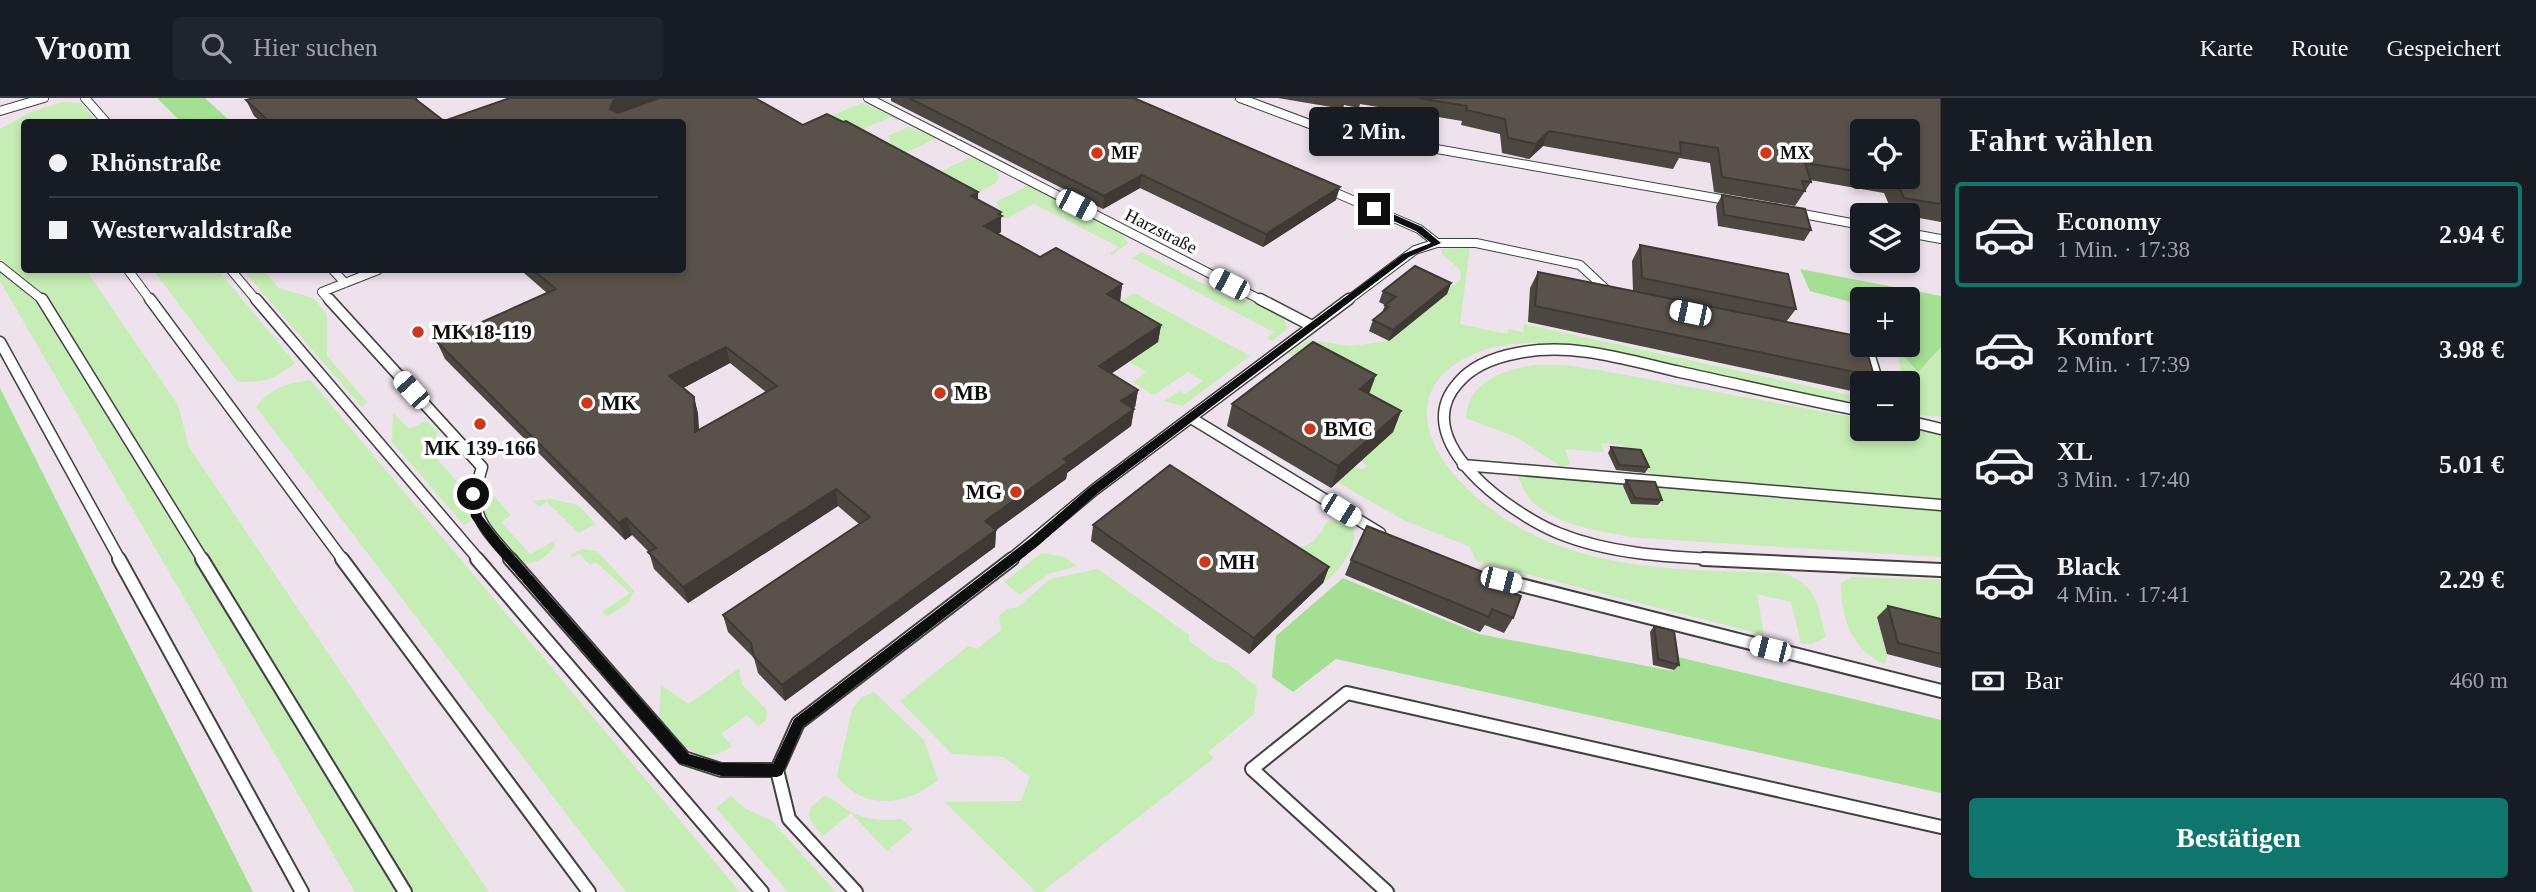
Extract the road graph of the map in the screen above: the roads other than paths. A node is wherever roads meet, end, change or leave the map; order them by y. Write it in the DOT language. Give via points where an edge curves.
graph roads {
  1 [pos="44,98"];
  2 [pos="85,98"];
  3 [pos="869,98"];
  4 [pos="1240,98"];
  5 [pos="0,111"];
  6 [pos="103,119"];
  7 [pos="1320,185"];
  8 [pos="1741,203"];
  9 [pos="1781,210"];
  10 [pos="1850,223"];
  11 [pos="1920,235"];
  12 [pos="1941,239"];
  13 [pos="1437,243"];
  14 [pos="0,266"];
  15 [pos="130,273"];
  16 [pos="234,273"];
  17 [pos="336,273"];
  18 [pos="370,273"];
  19 [pos="345,283"];
  20 [pos="1615,298"];
  21 [pos="1312,326"];
  22 [pos="0,342"];
  23 [pos="1843,345"];
  24 [pos="1874,371"];
  25 [pos="1850,408"];
  26 [pos="1191,418"];
  27 [pos="1920,423"];
  28 [pos="1941,426"];
  29 [pos="1463,465"];
  30 [pos="1941,505"];
  31 [pos="1395,540"];
  32 [pos="1941,570"];
  33 [pos="1474,573"];
  34 [pos="1941,691"];
  35 [pos="777,770"];
  36 [pos="1941,827"];
  37 [pos="302,892"];
  38 [pos="405,892"];
  39 [pos="589,892"];
  40 [pos="762,892"];
  41 [pos="856,892"];
  42 [pos="1387,892"];
  1 -- 5 [label="lane"];
  2 -- 6 [label="lane"];
  3 -- 21 [label="lane, Harzstraße"];
  4 -- 8 [label="lane" via="1323,129"];
  7 -- 13 [label="lane" via="1419,229"];
  9 -- 10 [label="lane"];
  11 -- 12 [label="lane"];
  13 -- 20 [label="lane" via="1476,243 1580,265"];
  13 -- 21 [label="lane" via="1406,256"];
  14 -- 38 [label="lane" via="45,302"];
  15 -- 39 [label="lane"];
  16 -- 40 [label="lane"];
  17 -- 19 [label="lane"];
  18 -- 19 [label="lane"];
  19 -- 35 [label="lane" via="323,292 482,467 473,494 477,517 684,758 721,770"];
  21 -- 26 [label="lane"];
  22 -- 37 [label="lane"];
  23 -- 24 [label="lane" via="1868,350"];
  25 -- 29 [label="lane" via="1611,357 1562,349 1522,352 1486,362 1460,378 1447,398 1444,425"];
  26 -- 31 [label="lane"];
  26 -- 35 [label="lane" via="798,723"];
  27 -- 28 [label="lane"];
  29 -- 30 [label="lane"];
  29 -- 32 [label="lane" via="1491,493 1529,519 1573,539 1618,551"];
  33 -- 34 [label="lane"];
  35 -- 41 [label="lane" via="789,819"];
  36 -- 42 [label="lane" via="1347,693 1252,769"];
}
